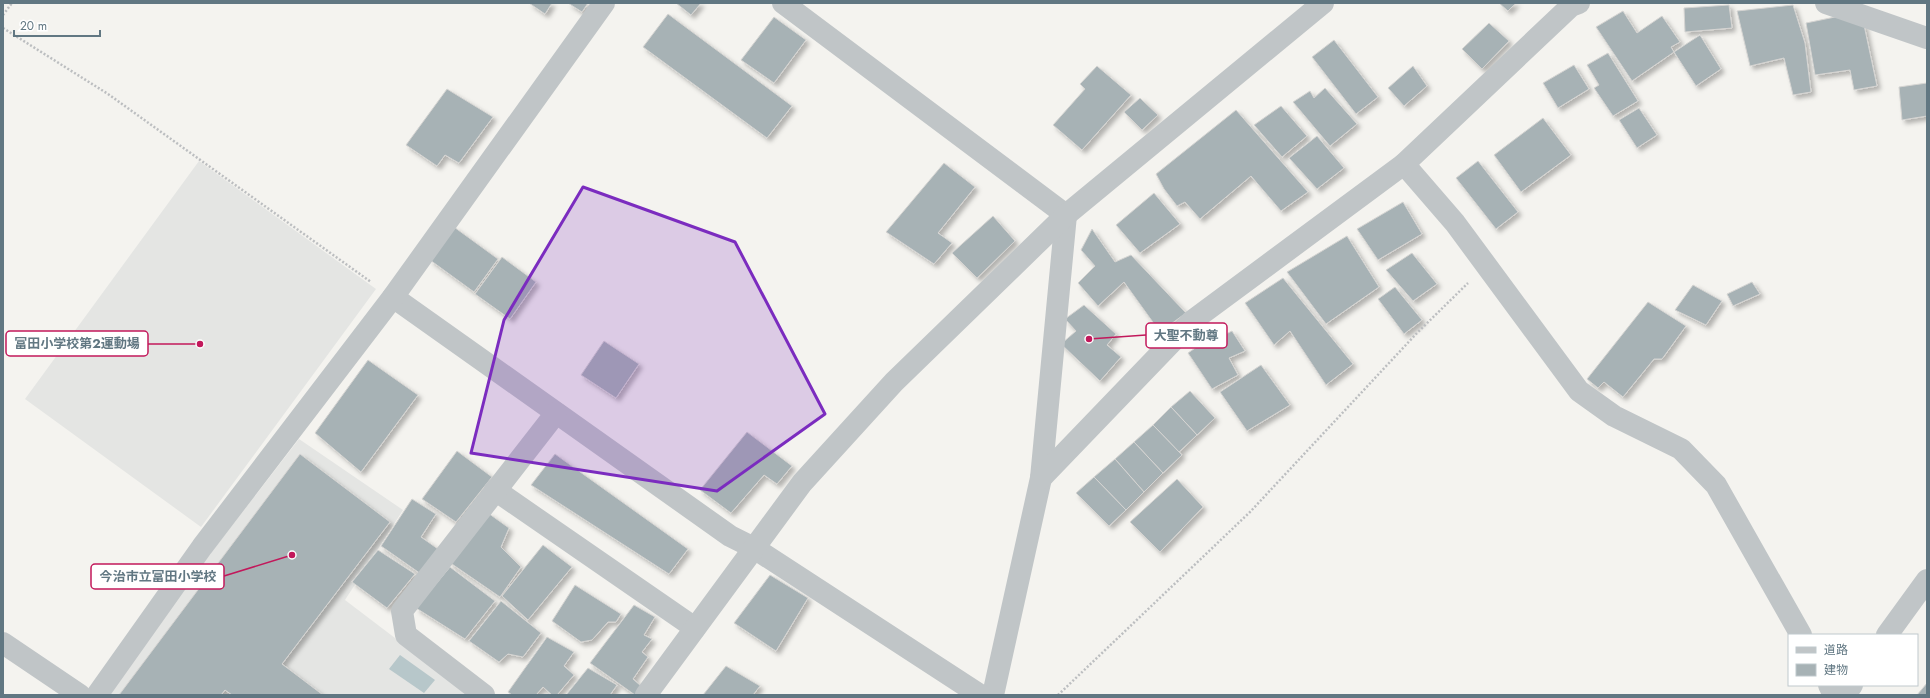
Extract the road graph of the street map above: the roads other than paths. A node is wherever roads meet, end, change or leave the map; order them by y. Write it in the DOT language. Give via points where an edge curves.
graph roads {
  1 [pos="604,3"];
  2 [pos="783,3"];
  3 [pos="1323,3"];
  4 [pos="1826,3"];
  5 [pos="1572,4"];
  6 [pos="1927,38"];
  7 [pos="1404,164"];
  8 [pos="1066,215"];
  9 [pos="393,297"];
  10 [pos="556,413"];
  11 [pos="1041,478"];
  12 [pos="495,490"];
  13 [pos="754,548"];
  14 [pos="1927,580"];
  15 [pos="695,628"];
  16 [pos="1800,634"];
  17 [pos="1889,634"];
  18 [pos="3,643"];
  19 [pos="1830,686"];
  20 [pos="1851,686"];
  21 [pos="80,695"];
  22 [pos="97,695"];
  23 [pos="484,695"];
  24 [pos="646,695"];
  25 [pos="980,695"];
  26 [pos="993,695"];
  27 [pos="1834,695"];
  28 [pos="1845,695"];
  1 -- 9 [label="street"];
  2 -- 8 [label="street"];
  3 -- 8 [label="street"];
  4 -- 6 [label="street"];
  5 -- 7 [label="street"];
  7 -- 11 [label="street" via="1192,322"];
  7 -- 16 [label="street" via="1455,223 1579,391 1614,416 1680,449 1716,485"];
  8 -- 11 [label="street"];
  8 -- 13 [label="street" via="894,382 802,483"];
  9 -- 10 [label="street"];
  9 -- 22 [label="street" via="202,546"];
  10 -- 12 [label="street"];
  10 -- 13 [label="street" via="730,536"];
  11 -- 26 [label="street"];
  12 -- 15 [label="street"];
  12 -- 23 [label="street" via="402,611 406,635"];
  13 -- 15 [label="street"];
  13 -- 25 [label="street"];
  14 -- 17 [label="street"];
  15 -- 24 [label="street"];
  18 -- 21 [label="street"];
  19 -- 27 [label="street"];
  20 -- 28 [label="street"];
}
